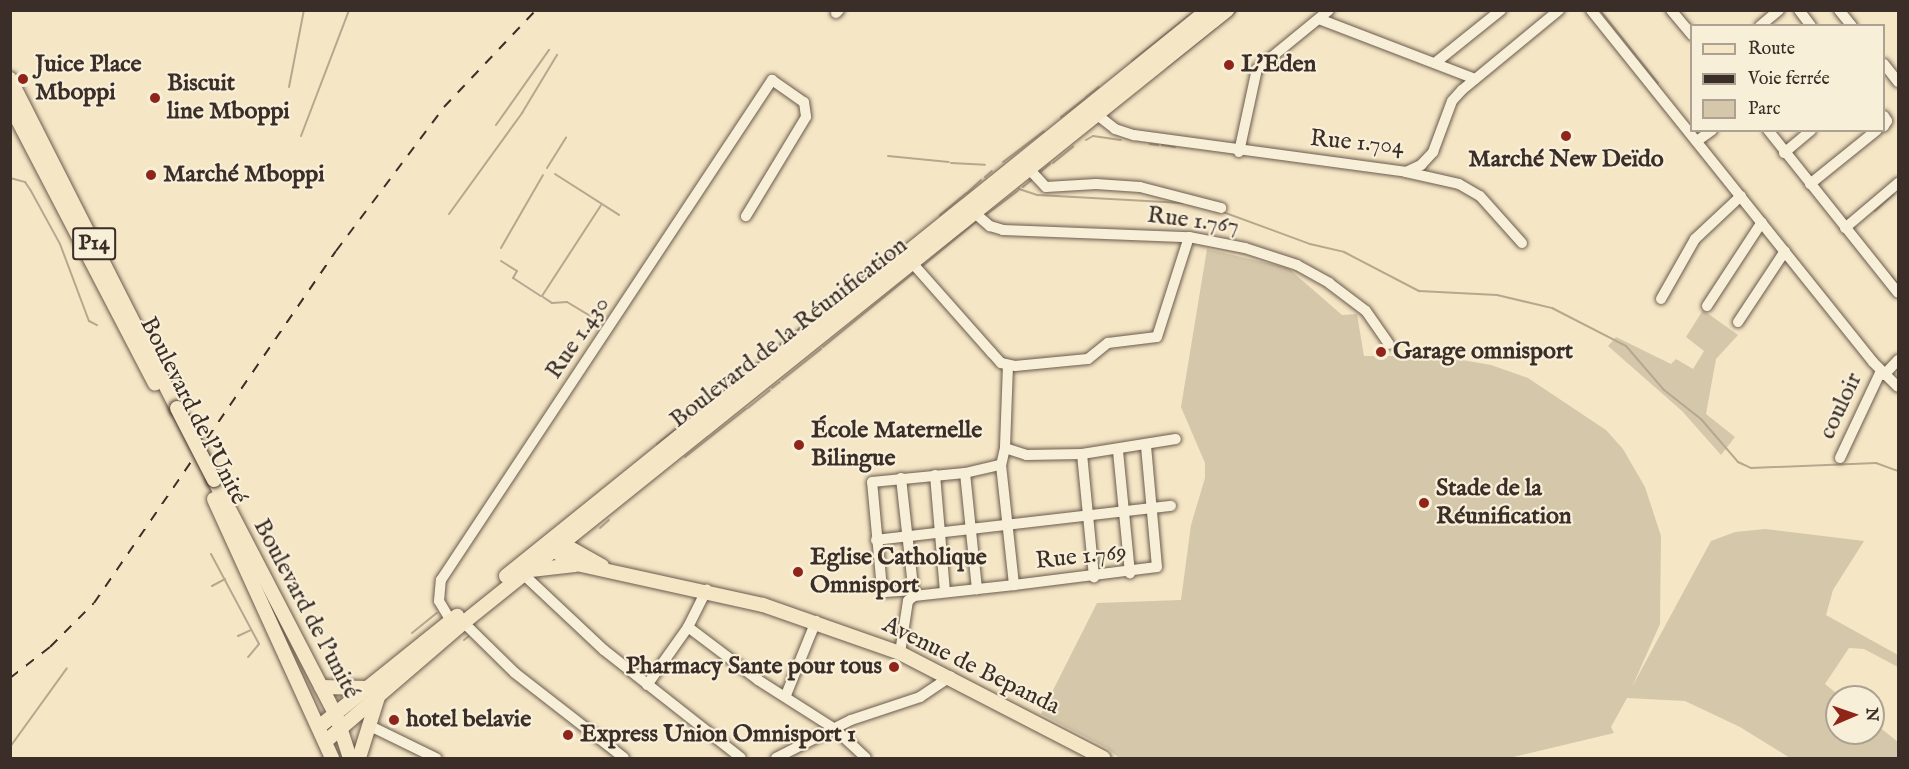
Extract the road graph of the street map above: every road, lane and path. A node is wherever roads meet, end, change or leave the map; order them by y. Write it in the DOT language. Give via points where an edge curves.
graph roads {
  1 [pos="1208,10"];
  2 [pos="1227,10"];
  3 [pos="1329,10"];
  4 [pos="1501,10"];
  5 [pos="1559,10"];
  6 [pos="1591,10"];
  7 [pos="1671,10"];
  8 [pos="1779,10"];
  9 [pos="1799,10"];
  10 [pos="1839,10"];
  11 [pos="1319,19"];
  12 [pos="1762,24"];
  13 [pos="1810,24"];
  14 [pos="1850,24"];
  15 [pos="1690,33"];
  16 [pos="1435,63"];
  17 [pos="1886,72"];
  18 [pos="1475,79"];
  19 [pos="10,80"];
  20 [pos="1899,82"];
  21 [pos="10,105"];
  22 [pos="1092,111"];
  23 [pos="1709,132"];
  24 [pos="1769,132"];
  25 [pos="1809,132"];
  26 [pos="1875,132"];
  27 [pos="1697,141"];
  28 [pos="1239,152"];
  29 [pos="1784,153"];
  30 [pos="1030,170"];
  31 [pos="1406,172"];
  32 [pos="1899,183"];
  33 [pos="1810,184"];
  34 [pos="1741,196"];
  35 [pos="1221,208"];
  36 [pos="971,210"];
  37 [pos="746,216"];
  38 [pos="1761,222"];
  39 [pos="1845,228"];
  40 [pos="1189,237"];
  41 [pos="1522,243"];
  42 [pos="1785,251"];
  43 [pos="909,259"];
  44 [pos="1899,293"];
  45 [pos="1660,299"];
  46 [pos="1707,306"];
  47 [pos="1738,322"];
  48 [pos="1389,344"];
  49 [pos="1899,360"];
  50 [pos="1008,365"];
  51 [pos="1882,373"];
  52 [pos="1899,387"];
  53 [pos="174,411"];
  54 [pos="1176,439"];
  55 [pos="1146,447"];
  56 [pos="1005,448"];
  57 [pos="1118,451"];
  58 [pos="1082,454"];
  59 [pos="1840,458"];
  60 [pos="1001,465"];
  61 [pos="965,473"];
  62 [pos="935,475"];
  63 [pos="901,478"];
  64 [pos="210,482"];
  65 [pos="1171,506"];
  66 [pos="1152,508"];
  67 [pos="1123,511"];
  68 [pos="1088,515"];
  69 [pos="1007,523"];
  70 [pos="584,526"];
  71 [pos="971,528"];
  72 [pos="939,532"];
  73 [pos="906,536"];
  74 [pos="876,540"];
  75 [pos="553,544"];
  76 [pos="584,561"];
  77 [pos="526,572"];
  78 [pos="1130,573"];
  79 [pos="1094,577"];
  80 [pos="1014,585"];
  81 [pos="706,589"];
  82 [pos="977,589"];
  83 [pos="945,592"];
  84 [pos="914,593"];
  85 [pos="457,620"];
  86 [pos="816,621"];
  87 [pos="688,627"];
  88 [pos="900,653"];
  89 [pos="951,676"];
  90 [pos="647,684"];
  91 [pos="321,687"];
  92 [pos="374,690"];
  93 [pos="786,696"];
  94 [pos="339,722"];
  95 [pos="368,725"];
  96 [pos="320,726"];
  97 [pos="835,729"];
  98 [pos="326,741"];
  99 [pos="332,759"];
  100 [pos="350,759"];
  101 [pos="359,759"];
  102 [pos="436,759"];
  103 [pos="624,759"];
  104 [pos="741,759"];
  105 [pos="776,759"];
  106 [pos="866,759"];
  107 [pos="1103,759"];
  1 -- 22 [label="main road"];
  2 -- 22 [label="main road, Boulevard de la Réunification"];
  3 -- 11 [label="street"];
  4 -- 16 [label="street"];
  5 -- 18 [label="street, Rue 1.704"];
  6 -- 27 [label="street"];
  7 -- 15 [label="street"];
  8 -- 12 [label="street"];
  9 -- 13 [label="street"];
  10 -- 14 [label="street"];
  11 -- 16 [label="street"];
  11 -- 28 [label="street" via="1257,69"];
  16 -- 18 [label="street"];
  17 -- 20 [label="street"];
  18 -- 31 [label="street, Rue 1.704" via="1452,101 1433,152 1421,165"];
  19 -- 53 [label="main road, Boulevard de l'Unité / P14"];
  21 -- 53 [label="main road, Boulevard de l'Unité / P14"];
  22 -- 28 [label="street, Rue 1.704" via="1123,133"];
  22 -- 30 [label="main road, Boulevard de la Réunification"];
  22 -- 36 [label="main road"];
  23 -- 27 [label="street"];
  24 -- 29 [label="street"];
  25 -- 29 [label="street"];
  26 -- 33 [label="street"];
  27 -- 34 [label="street"];
  28 -- 31 [label="street, Rue 1.704"];
  29 -- 33 [label="street"];
  30 -- 35 [label="street" via="1046,188 1096,184 1140,187"];
  30 -- 36 [label="main road, Boulevard de la Réunification"];
  31 -- 41 [label="street" via="1471,190"];
  32 -- 39 [label="street"];
  33 -- 39 [label="street"];
  34 -- 38 [label="street"];
  34 -- 45 [label="street" via="1695,238"];
  36 -- 40 [label="street, Rue 1.767" via="1003,230"];
  36 -- 43 [label="main road, Boulevard de la Réunification"];
  37 -- 85 [label="street, Rue 1.430" via="806,117 804,102 772,80 441,580 439,601"];
  38 -- 42 [label="street"];
  38 -- 46 [label="street"];
  39 -- 44 [label="street"];
  40 -- 48 [label="street, Rue 1.767" via="1245,248 1297,265 1366,311"];
  40 -- 50 [label="street" via="1157,337 1107,343 1094,356 1081,360"];
  42 -- 47 [label="street"];
  42 -- 51 [label="street"];
  43 -- 50 [label="street" via="992,353"];
  43 -- 70 [label="main road, Boulevard de la Réunification"];
  43 -- 75 [label="main road"];
  49 -- 51 [label="street, couloir"];
  50 -- 56 [label="street, Rue 1.769"];
  51 -- 52 [label="street"];
  51 -- 59 [label="street, couloir" via="1866,398 1861,421"];
  53 -- 64 [label="main road, Boulevard de l'Unité / P14, bridge"];
  54 -- 55 [label="street"];
  55 -- 57 [label="street"];
  55 -- 66 [label="street"];
  56 -- 58 [label="street" via="1026,455"];
  56 -- 60 [label="street, Rue 1.769"];
  57 -- 58 [label="street"];
  57 -- 67 [label="street"];
  58 -- 68 [label="street"];
  60 -- 61 [label="street"];
  60 -- 69 [label="street, Rue 1.769"];
  61 -- 62 [label="street"];
  61 -- 71 [label="street"];
  62 -- 63 [label="street"];
  62 -- 72 [label="street"];
  63 -- 73 [label="street"];
  63 -- 74 [label="street" via="874,480 871,484"];
  64 -- 91 [label="main road, Boulevard de l'unité / P14"];
  64 -- 96 [label="main road, Boulevard de l'Unité / P14"];
  65 -- 66 [label="street"];
  66 -- 67 [label="street"];
  66 -- 78 [label="street, Rue 1.769" via="1157,567"];
  67 -- 68 [label="street"];
  67 -- 78 [label="street"];
  68 -- 69 [label="street"];
  68 -- 79 [label="street"];
  69 -- 71 [label="street"];
  69 -- 80 [label="street, Rue 1.769"];
  70 -- 75 [label="main road, Boulevard de la Réunification"];
  70 -- 76 [label="main road"];
  71 -- 72 [label="street"];
  71 -- 82 [label="street"];
  72 -- 73 [label="street"];
  72 -- 83 [label="street"];
  73 -- 74 [label="street"];
  73 -- 84 [label="street"];
  74 -- 84 [label="street" via="883,591"];
  75 -- 76 [label="main road, Avenue de Bepanda"];
  75 -- 77 [label="main road, Boulevard de la Réunification"];
  75 -- 85 [label="main road"];
  76 -- 77 [label="main road"];
  76 -- 81 [label="main road, Avenue de Bepanda"];
  77 -- 85 [label="main road, Boulevard de la Réunification"];
  77 -- 90 [label="street" via="587,635"];
  78 -- 79 [label="street, Rue 1.769"];
  79 -- 80 [label="street, Rue 1.769"];
  80 -- 82 [label="street"];
  81 -- 86 [label="main road, Avenue de Bepanda"];
  81 -- 87 [label="street"];
  82 -- 83 [label="street"];
  83 -- 84 [label="street"];
  84 -- 88 [label="street" via="908,601"];
  85 -- 92 [label="main road, Boulevard de la Réunification"];
  85 -- 103 [label="street" via="515,674"];
  86 -- 88 [label="main road, Avenue de Bepanda"];
  86 -- 93 [label="street"];
  87 -- 90 [label="street"];
  87 -- 93 [label="street"];
  88 -- 89 [label="main road, Avenue de Bepanda"];
  89 -- 97 [label="street" via="920,698 860,716"];
  89 -- 107 [label="main road, Avenue de Bepanda"];
  90 -- 104 [label="street"];
  91 -- 92 [label="main road"];
  91 -- 94 [label="main road, Boulevard de l'unité / P14"];
  92 -- 94 [label="main road, Boulevard de la Réunification"];
  92 -- 95 [label="main road"];
  93 -- 97 [label="street"];
  94 -- 96 [label="main road"];
  94 -- 98 [label="main road"];
  94 -- 100 [label="main road, P14"];
  95 -- 101 [label="main road"];
  95 -- 102 [label="street"];
  96 -- 98 [label="main road, Boulevard de l'Unité / P14"];
  97 -- 105 [label="street"];
  97 -- 106 [label="street"];
  98 -- 99 [label="main road, P14"];
}
